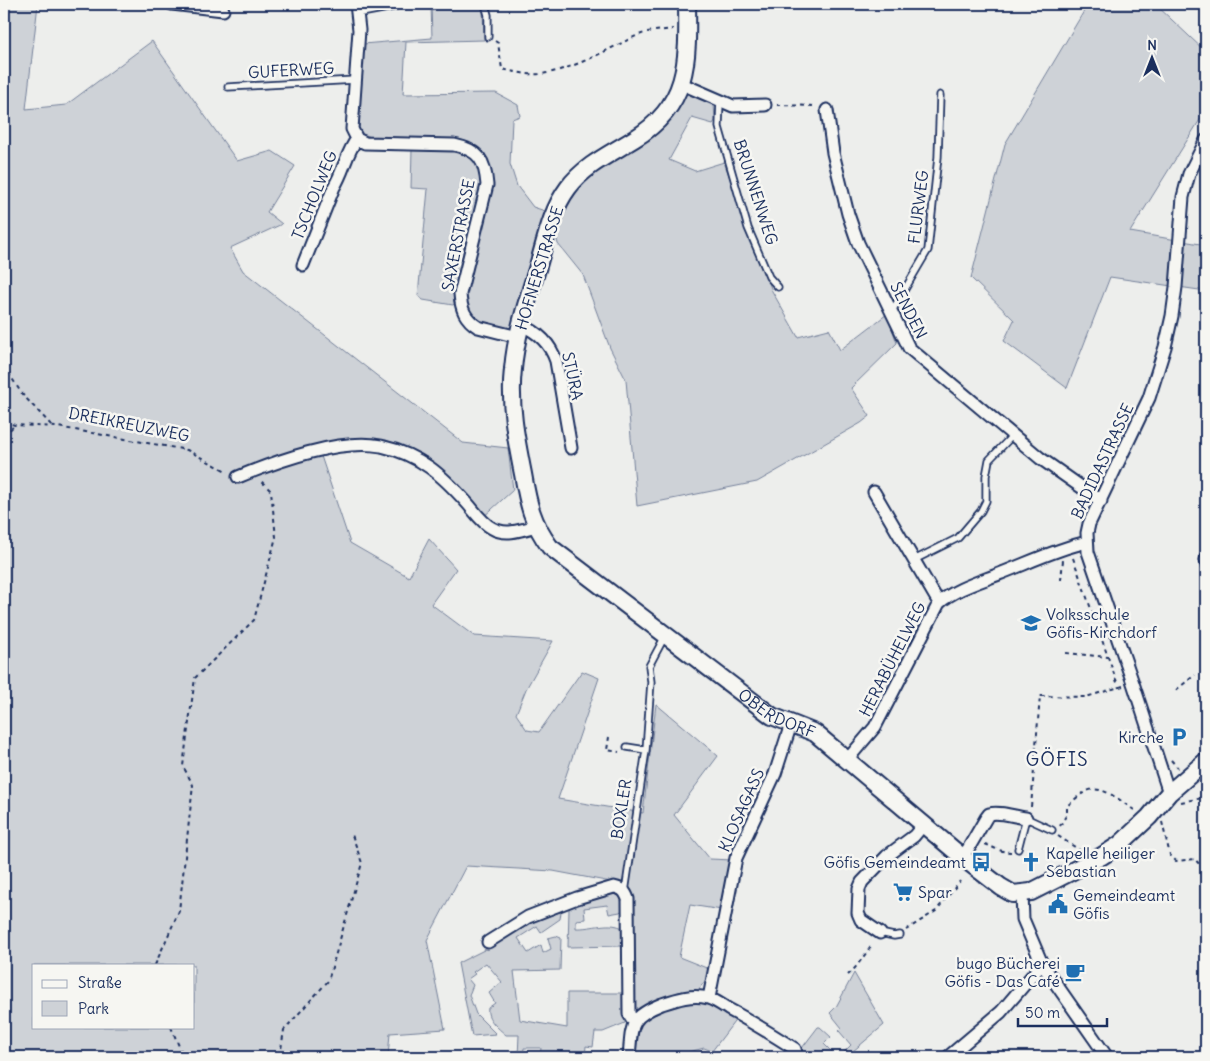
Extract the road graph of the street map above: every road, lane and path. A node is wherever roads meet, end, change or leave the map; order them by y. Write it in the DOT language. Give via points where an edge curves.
graph roads {
  1 [pos="172,4"];
  2 [pos="394,4"];
  3 [pos="485,4"];
  4 [pos="687,4"];
  5 [pos="357,7"];
  6 [pos="223,10"];
  7 [pos="688,28"];
  8 [pos="488,37"];
  9 [pos="355,80"];
  10 [pos="682,84"];
  11 [pos="228,87"];
  12 [pos="940,95"];
  13 [pos="720,100"];
  14 [pos="765,105"];
  15 [pos="825,108"];
  16 [pos="357,139"];
  17 [pos="1206,140"];
  18 [pos="304,265"];
  19 [pos="778,287"];
  20 [pos="891,313"];
  21 [pos="520,331"];
  22 [pos="4,366"];
  23 [pos="4,422"];
  24 [pos="15,425"];
  25 [pos="53,427"];
  26 [pos="1014,434"];
  27 [pos="4,435"];
  28 [pos="571,448"];
  29 [pos="252,471"];
  30 [pos="238,477"];
  31 [pos="874,492"];
  32 [pos="1101,501"];
  33 [pos="536,526"];
  34 [pos="1087,542"];
  35 [pos="1068,546"];
  36 [pos="1206,551"];
  37 [pos="914,560"];
  38 [pos="1206,567"];
  39 [pos="1061,580"];
  40 [pos="939,603"];
  41 [pos="666,636"];
  42 [pos="1066,653"];
  43 [pos="1108,657"];
  44 [pos="1195,675"];
  45 [pos="1134,683"];
  46 [pos="1119,688"];
  47 [pos="1176,690"];
  48 [pos="791,724"];
  49 [pos="627,747"];
  50 [pos="646,750"];
  51 [pos="847,760"];
  52 [pos="1206,761"];
  53 [pos="1206,788"];
  54 [pos="1172,798"];
  55 [pos="1026,818"];
  56 [pos="1147,819"];
  57 [pos="924,824"];
  58 [pos="1052,830"];
  59 [pos="351,832"];
  60 [pos="974,839"];
  61 [pos="1018,850"];
  62 [pos="962,856"];
  63 [pos="1206,860"];
  64 [pos="1090,862"];
  65 [pos="960,881"];
  66 [pos="625,892"];
  67 [pos="1022,894"];
  68 [pos="880,933"];
  69 [pos="900,935"];
  70 [pos="488,942"];
  71 [pos="155,964"];
  72 [pos="1042,964"];
  73 [pos="848,975"];
  74 [pos="709,998"];
  75 [pos="634,1022"];
  76 [pos="172,1028"];
  77 [pos="181,1051"];
  78 [pos="280,1056"];
  79 [pos="162,1057"];
  80 [pos="290,1057"];
  81 [pos="629,1057"];
  82 [pos="797,1057"];
  83 [pos="948,1057"];
  84 [pos="1107,1057"];
  1 -- 6 [label="street"];
  2 -- 5 [label="street"];
  3 -- 8 [label="lane"];
  4 -- 7 [label="main road, HOFNERSTRASSE"];
  5 -- 9 [label="street" via="359,30"];
  7 -- 8 [label="path" via="647,32 574,65 551,73 530,75 502,69 498,43"];
  7 -- 10 [label="main road, HOFNERSTRASSE"];
  9 -- 11 [label="lane, GUFERWEG"];
  9 -- 16 [label="street" via="352,129"];
  10 -- 13 [label="street"];
  10 -- 21 [label="main road, HOFNERSTRASSE" via="657,124 595,161 568,188 554,210"];
  12 -- 20 [label="lane, FLURWEG" via="938,157 928,250"];
  13 -- 14 [label="street" via="733,106"];
  13 -- 19 [label="lane, BRUNNENWEG" via="718,127 748,228 769,277"];
  14 -- 15 [label="path"];
  15 -- 20 [label="street, SENDEN" via="832,153 848,214"];
  16 -- 18 [label="street, TSCHOLWEG" via="350,148"];
  16 -- 21 [label="street, SAXERSTRASSE" via="365,143 454,145 476,153 483,162 487,185 460,294 463,313 478,327"];
  17 -- 32 [label="street, BADIDASTRASSE" via="1189,174 1183,197 1176,287 1165,347 1149,398"];
  20 -- 26 [label="street, SENDEN" via="909,348"];
  21 -- 28 [label="street, STÜRA" via="532,330 553,350"];
  21 -- 33 [label="main road, HOFNERSTRASSE" via="513,370 513,425 529,507"];
  22 -- 25 [label="path" via="22,394"];
  23 -- 24 [label="path, DREIKREUZWEG"];
  24 -- 25 [label="path, DREIKREUZWEG"];
  24 -- 27 [label="path"];
  25 -- 30 [label="path, DREIKREUZWEG" via="187,450"];
  26 -- 32 [label="street, SENDEN" via="1040,458"];
  26 -- 37 [label="lane" via="989,460 986,501 981,511 958,538"];
  29 -- 30 [label="street"];
  29 -- 33 [label="street" via="330,448 380,446 429,466 445,478 492,529 510,532"];
  29 -- 71 [label="path" via="271,491 276,537 254,620 195,678 183,766 193,785 179,911"];
  31 -- 37 [label="street"];
  32 -- 34 [label="street, BADIDASTRASSE" via="1089,524"];
  33 -- 41 [label="main road, OBERDORF" via="550,547"];
  34 -- 35 [label="street, HERABÜHELWEG"];
  34 -- 45 [label="street, BADIDASTRASSE" via="1106,607"];
  35 -- 39 [label="path" via="1063,555"];
  35 -- 40 [label="street, HERABÜHELWEG" via="964,588"];
  35 -- 43 [label="path"];
  36 -- 38 [label="lane" via="1203,560"];
  37 -- 40 [label="street"];
  40 -- 51 [label="street, HERABÜHELWEG" via="876,727"];
  41 -- 48 [label="main road, OBERDORF" via="772,716"];
  41 -- 50 [label="lane, BOXLER" via="649,666"];
  42 -- 43 [label="path"];
  43 -- 46 [label="path"];
  44 -- 47 [label="path"];
  45 -- 46 [label="path"];
  45 -- 54 [label="street, BADIDASTRASSE"];
  46 -- 55 [label="path" via="1086,697 1040,696 1031,809"];
  48 -- 51 [label="main road, OBERDORF" via="815,733"];
  48 -- 74 [label="street, KLOSAGASS" via="775,774 736,858"];
  49 -- 50 [label="lane"];
  50 -- 66 [label="lane, BOXLER"];
  51 -- 57 [label="main road, OBERDORF"];
  52 -- 54 [label="main road"];
  53 -- 54 [label="path" via="1202,789 1203,798"];
  54 -- 56 [label="main road"];
  55 -- 58 [label="lane"];
  55 -- 60 [label="street" via="990,814"];
  55 -- 61 [label="lane"];
  56 -- 58 [label="path" via="1106,793 1091,790 1067,806 1060,826"];
  56 -- 63 [label="path" via="1163,822 1170,855 1176,861 1195,858 1198,863"];
  56 -- 64 [label="main road" via="1119,845"];
  57 -- 62 [label="main road, OBERDORF"];
  57 -- 68 [label="street" via="914,836 887,856 859,889 858,913 861,920"];
  58 -- 64 [label="path" via="1078,848"];
  59 -- 78 [label="path" via="362,863 328,981 284,1030"];
  60 -- 61 [label="path" via="997,851"];
  60 -- 62 [label="street"];
  62 -- 67 [label="main road, OBERDORF" via="1007,891"];
  64 -- 67 [label="main road"];
  65 -- 69 [label="path" via="936,911"];
  66 -- 70 [label="street" via="614,887 577,898 528,917"];
  66 -- 75 [label="street, BOXLER" via="628,899 629,1014"];
  67 -- 72 [label="street" via="1024,919"];
  68 -- 69 [label="lane"];
  68 -- 73 [label="path"];
  72 -- 83 [label="street" via="1001,1012"];
  72 -- 84 [label="street"];
  74 -- 75 [label="street" via="677,999 660,1005"];
  74 -- 82 [label="street" via="795,1049"];
  75 -- 81 [label="street"];
  76 -- 77 [label="path"];
  77 -- 78 [label="path" via="210,1057 256,1053"];
  77 -- 79 [label="path"];
  78 -- 80 [label="path"];
}
